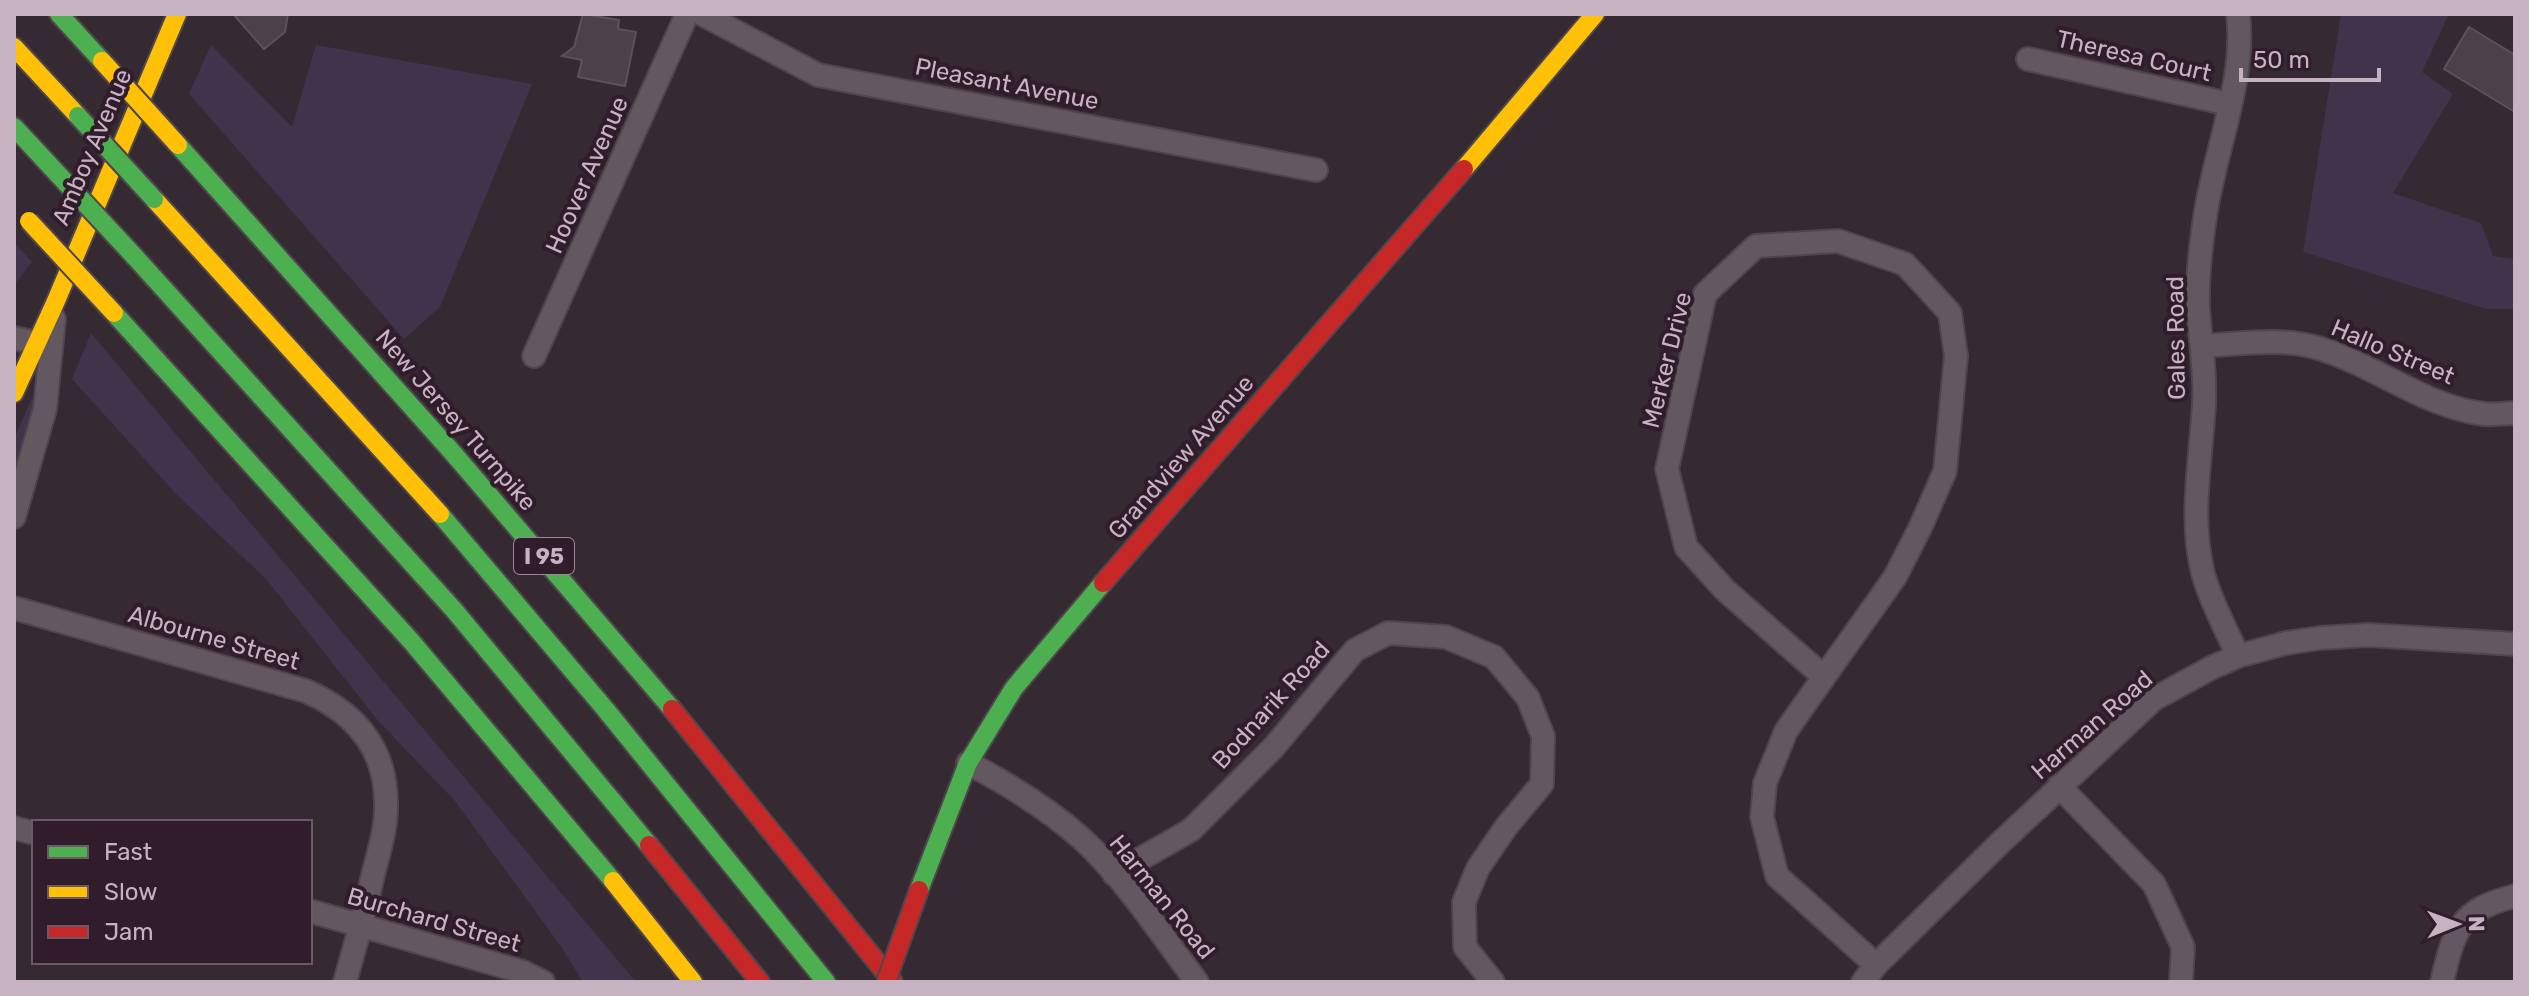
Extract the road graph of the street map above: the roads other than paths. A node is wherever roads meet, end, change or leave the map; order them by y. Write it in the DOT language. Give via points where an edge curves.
graph roads {
  1 [pos="59,14"];
  2 [pos="177,14"];
  3 [pos="687,14"];
  4 [pos="702,14"];
  5 [pos="1595,14"];
  6 [pos="2238,14"];
  7 [pos="14,47"];
  8 [pos="2028,59"];
  9 [pos="2229,104"];
  10 [pos="14,127"];
  11 [pos="1316,170"];
  12 [pos="14,204"];
  13 [pos="56,301"];
  14 [pos="14,338"];
  15 [pos="37,343"];
  16 [pos="2202,346"];
  17 [pos="534,356"];
  18 [pos="14,393"];
  19 [pos="2515,413"];
  20 [pos="14,517"];
  21 [pos="14,608"];
  22 [pos="2515,644"];
  23 [pos="2238,656"];
  24 [pos="1824,677"];
  25 [pos="968,763"];
  26 [pos="2059,786"];
  27 [pos="1114,874"];
  28 [pos="2515,896"];
  29 [pos="312,912"];
  30 [pos="361,926"];
  31 [pos="1870,973"];
  32 [pos="345,982"];
  33 [pos="543,982"];
  34 [pos="693,982"];
  35 [pos="760,982"];
  36 [pos="826,982"];
  37 [pos="886,982"];
  38 [pos="893,982"];
  39 [pos="1197,982"];
  40 [pos="1493,982"];
  41 [pos="2181,982"];
  42 [pos="2442,982"];
  1 -- 38 [label="main road, New Jersey Turnpike / I 95, bridge" via="607,629"];
  2 -- 13 [label="main road, Amboy Avenue"];
  3 -- 17 [label="street, Hoover Avenue"];
  4 -- 11 [label="street, Pleasant Avenue" via="818,75"];
  5 -- 25 [label="main road, Grandview Avenue" via="1030,667"];
  6 -- 9 [label="street, Gales Road"];
  7 -- 36 [label="main road, I 95, bridge" via="494,577"];
  8 -- 9 [label="street, Theresa Court"];
  9 -- 16 [label="street, Gales Road" via="2206,209 2198,304"];
  10 -- 35 [label="main road, bridge" via="454,610"];
  12 -- 34 [label="main road, bridge" via="416,646"];
  13 -- 15 [label="main road, Amboy Avenue"];
  13 -- 20 [label="street, Amboy Avenue" via="45,409"];
  14 -- 15 [label="street"];
  15 -- 18 [label="main road, Amboy Avenue"];
  16 -- 19 [label="street, Hallo Street" via="2316,347 2447,404 2484,414"];
  16 -- 23 [label="street, Gales Road" via="2205,401 2197,524 2203,573"];
  21 -- 30 [label="street, Albourne Street" via="306,691 348,714 376,753 386,802"];
  22 -- 23 [label="street, Harman Road" via="2368,635 2309,639"];
  23 -- 26 [label="street, Harman Road" via="2154,699"];
  24 -- 24 [label="street, Merker Drive" via="1895,577 1945,471 1956,356 1950,313 1905,264 1851,245 1838,241 1756,246 1705,294 1667,469 1686,547 1725,590"];
  24 -- 31 [label="street, Merker Drive" via="1786,731 1765,783 1762,817 1777,876"];
  25 -- 27 [label="street, Harman Road" via="1037,803 1082,838"];
  25 -- 37 [label="main road, Grandview Avenue, bridge"];
  26 -- 31 [label="street, Harman Road"];
  26 -- 41 [label="street" via="2154,884 2183,947"];
  27 -- 39 [label="street, Harman Road"];
  27 -- 40 [label="street, Bodnarik Road" via="1191,830 1274,747 1355,650 1388,633 1446,637 1494,657 1528,698 1543,736 1542,784 1478,868 1464,902 1465,947"];
  28 -- 42 [label="street" via="2486,903 2461,925"];
  29 -- 30 [label="street, Burchard Street"];
  30 -- 32 [label="street"];
  30 -- 33 [label="street, Burchard Street"];
}
